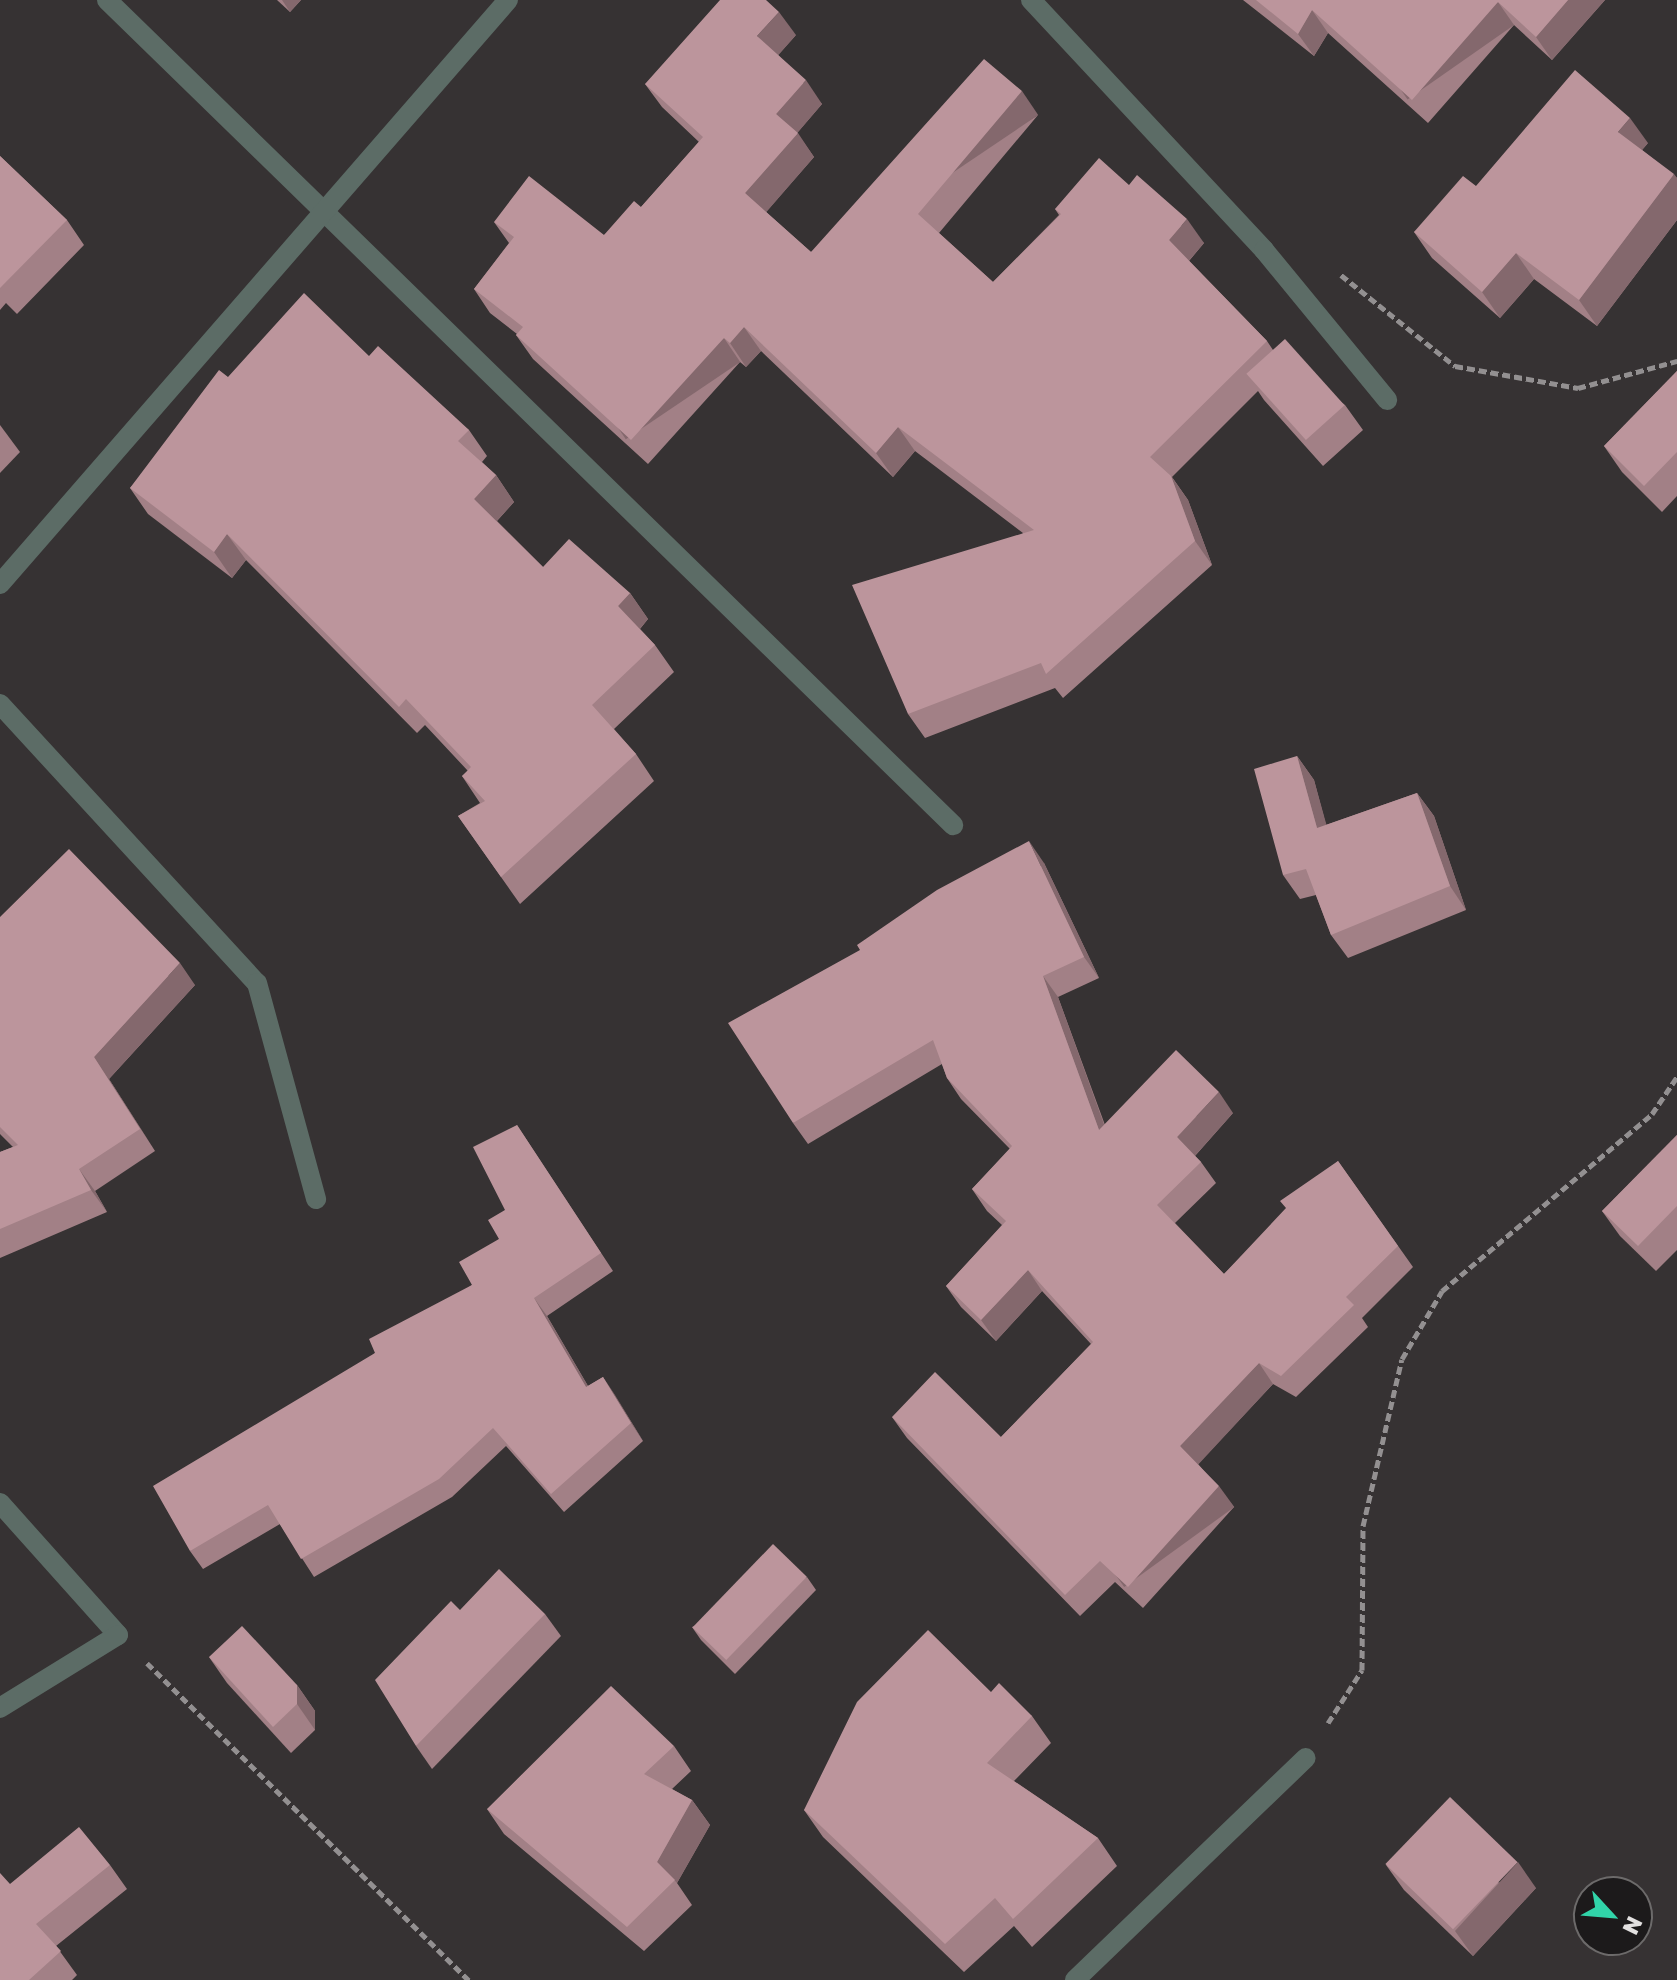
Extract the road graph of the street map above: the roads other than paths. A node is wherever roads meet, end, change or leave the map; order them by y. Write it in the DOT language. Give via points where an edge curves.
graph roads {
  1 [pos="107,0"];
  2 [pos="508,0"];
  3 [pos="1031,0"];
  4 [pos="324,210"];
  5 [pos="1387,400"];
  6 [pos="0,584"];
  7 [pos="0,704"];
  8 [pos="953,825"];
  9 [pos="316,1199"];
  10 [pos="0,1503"];
  11 [pos="0,1708"];
  12 [pos="1306,1758"];
  13 [pos="1075,1980"];
  1 -- 4 [label="street"];
  2 -- 4 [label="street"];
  3 -- 5 [label="street" via="1264,250"];
  4 -- 6 [label="street"];
  4 -- 8 [label="street"];
  7 -- 9 [label="street" via="257,983"];
  10 -- 11 [label="street" via="118,1635"];
  12 -- 13 [label="street"];
}
